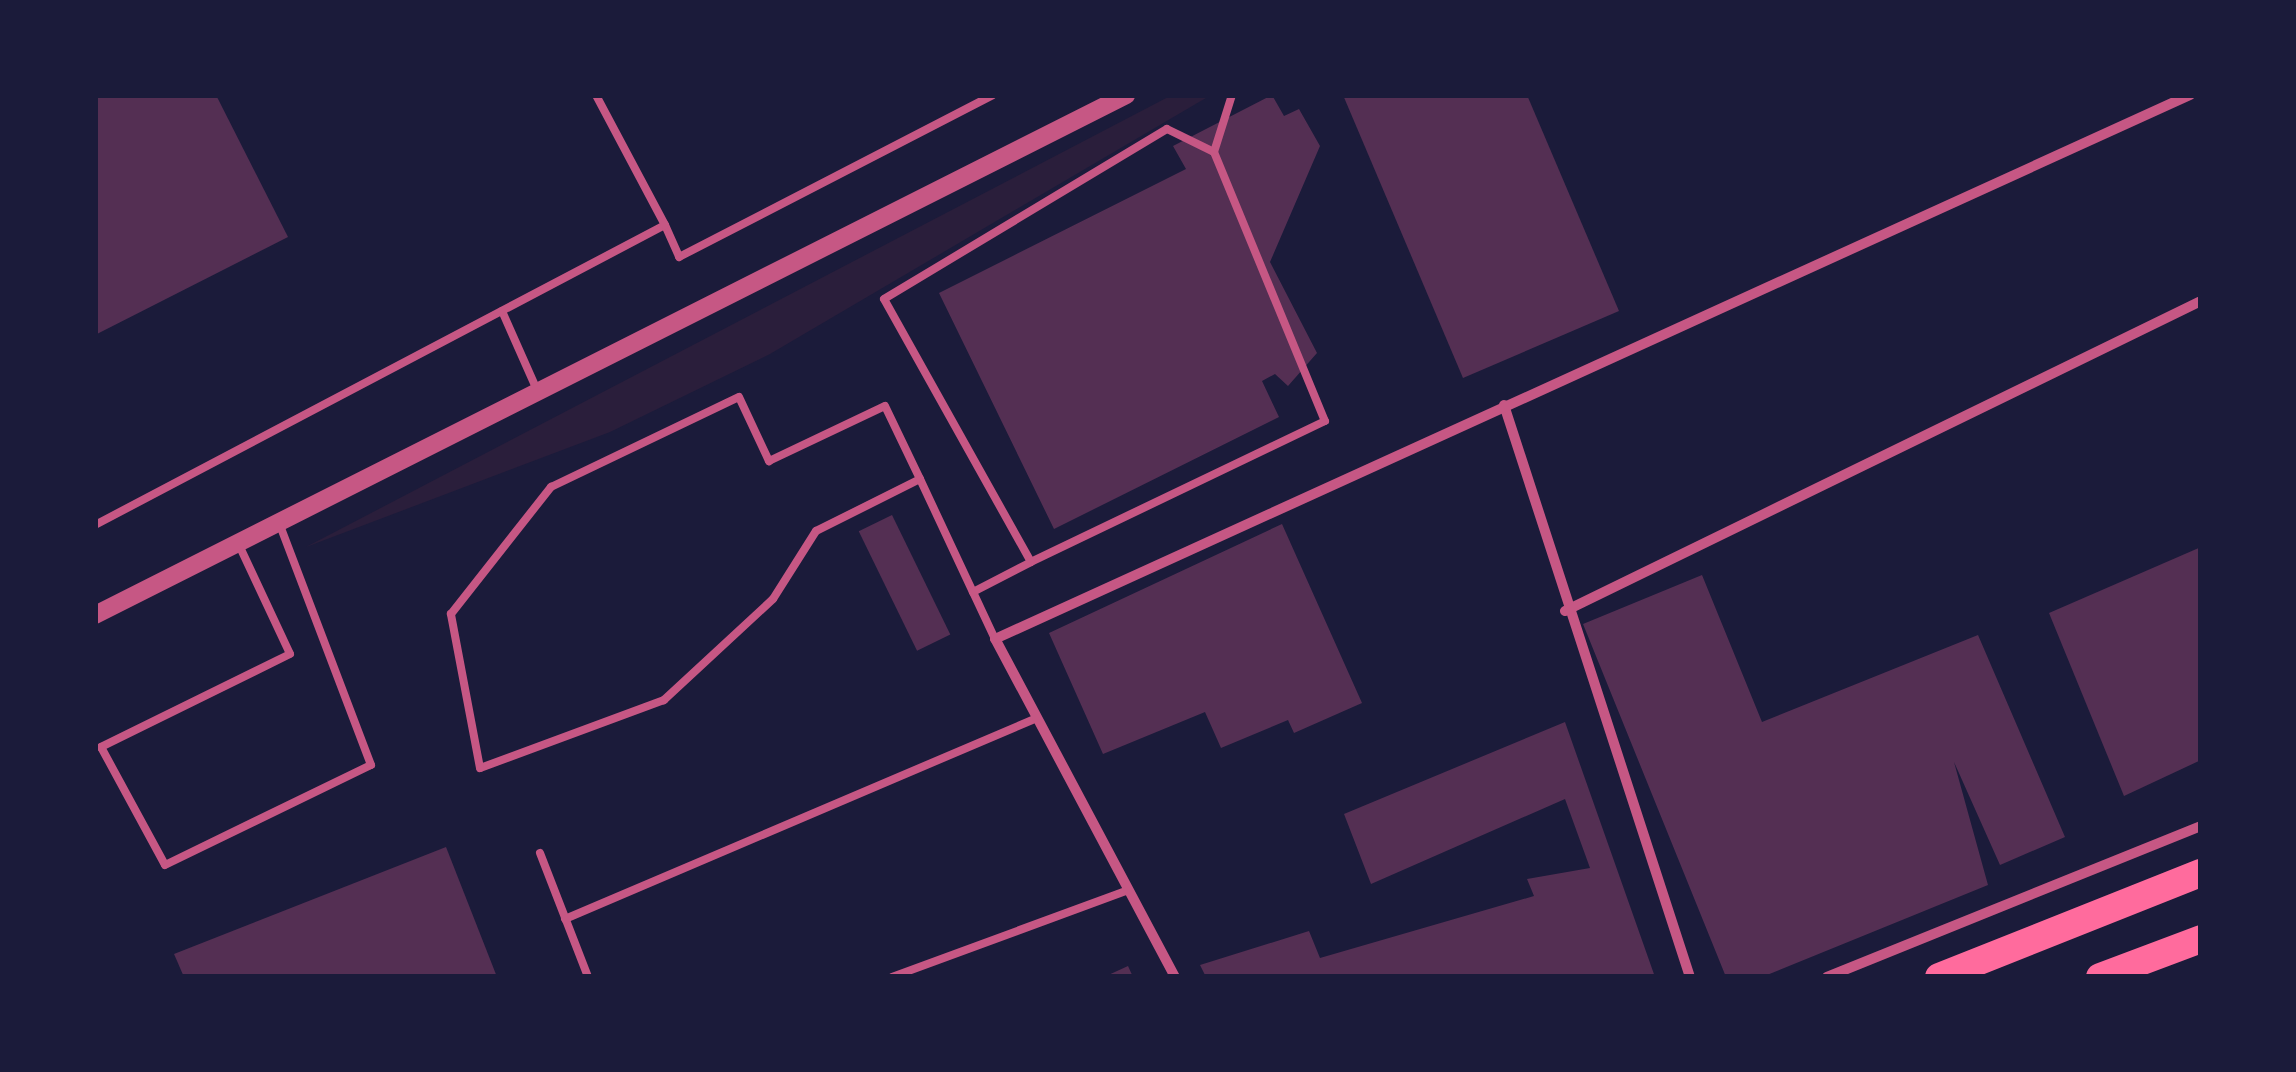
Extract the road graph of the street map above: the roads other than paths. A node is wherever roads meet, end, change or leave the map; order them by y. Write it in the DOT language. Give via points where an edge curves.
graph roads {
  1 [pos="596,95"];
  2 [pos="993,95"];
  3 [pos="1126,95"];
  4 [pos="1232,95"];
  5 [pos="2190,95"];
  6 [pos="1214,152"];
  7 [pos="665,225"];
  8 [pos="2201,301"];
  9 [pos="502,312"];
  10 [pos="540,396"];
  11 [pos="1504,404"];
  12 [pos="920,479"];
  13 [pos="95,525"];
  14 [pos="280,526"];
  15 [pos="238,544"];
  16 [pos="1031,562"];
  17 [pos="974,592"];
  18 [pos="1565,611"];
  19 [pos="95,615"];
  20 [pos="995,639"];
  21 [pos="1037,718"];
  22 [pos="2201,826"];
  23 [pos="540,853"];
  24 [pos="2201,873"];
  25 [pos="1129,890"];
  26 [pos="564,920"];
  27 [pos="2201,939"];
  28 [pos="588,977"];
  29 [pos="892,977"];
  30 [pos="1175,977"];
  31 [pos="1690,977"];
  32 [pos="1827,977"];
  33 [pos="1939,977"];
  34 [pos="2100,977"];
  1 -- 7 [label="lane"];
  2 -- 7 [label="lane" via="679,257"];
  3 -- 10 [label="street"];
  4 -- 6 [label="lane"];
  5 -- 11 [label="street"];
  6 -- 16 [label="lane" via="1325,421"];
  6 -- 16 [label="lane" via="1167,129 884,299"];
  7 -- 9 [label="lane"];
  8 -- 18 [label="street"];
  9 -- 10 [label="lane"];
  9 -- 13 [label="lane"];
  10 -- 14 [label="street"];
  11 -- 18 [label="street"];
  11 -- 20 [label="street"];
  12 -- 12 [label="lane" via="885,406 769,461 739,397 551,487 452,614 480,768 664,700 774,599 816,532"];
  12 -- 17 [label="lane"];
  14 -- 15 [label="street"];
  14 -- 15 [label="lane" via="371,765 165,865 101,747 290,654"];
  15 -- 19 [label="street"];
  16 -- 17 [label="lane"];
  17 -- 20 [label="lane"];
  18 -- 31 [label="street"];
  20 -- 21 [label="street"];
  21 -- 25 [label="street"];
  21 -- 26 [label="lane"];
  22 -- 32 [label="street"];
  23 -- 26 [label="lane"];
  24 -- 33 [label="highway"];
  25 -- 29 [label="lane"];
  25 -- 30 [label="street"];
  26 -- 28 [label="lane"];
  27 -- 34 [label="highway"];
}
